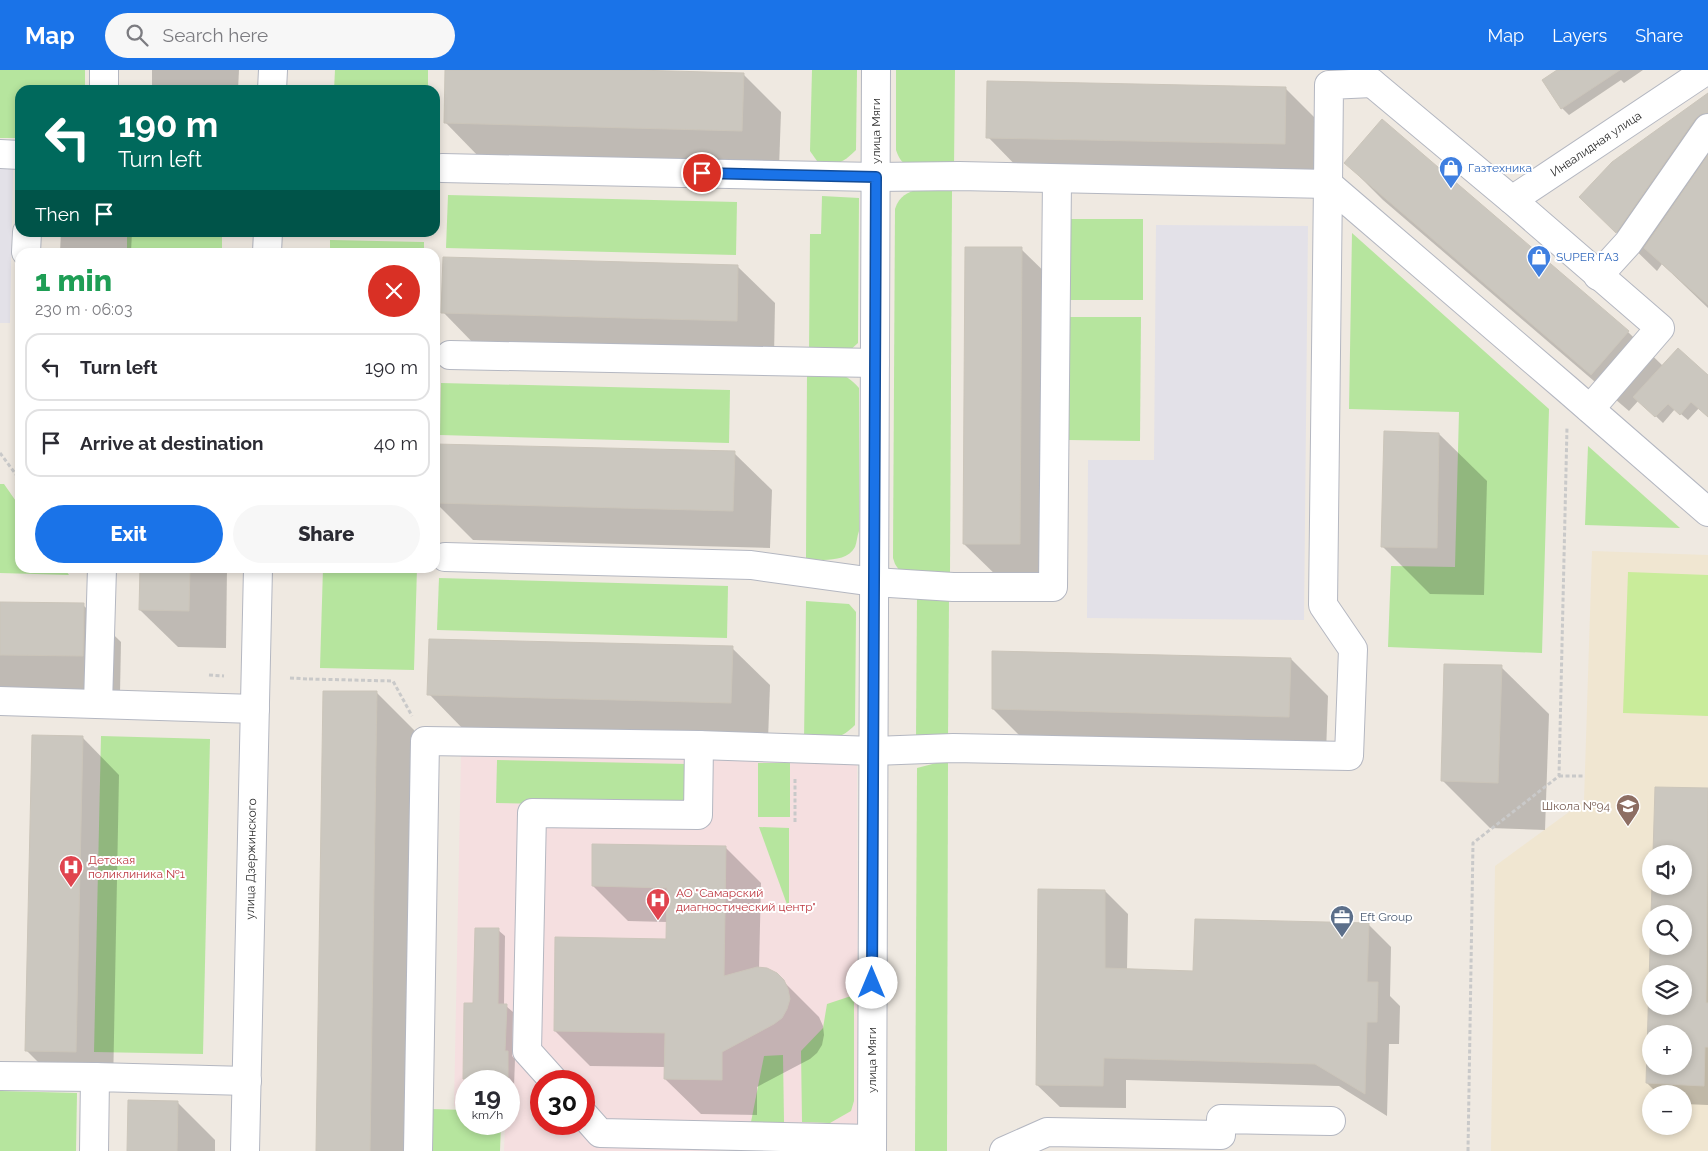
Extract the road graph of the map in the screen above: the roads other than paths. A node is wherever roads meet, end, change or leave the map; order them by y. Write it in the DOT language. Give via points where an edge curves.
graph roads {
  1 [pos="104,70"];
  2 [pos="273,70"];
  3 [pos="876,70"];
  4 [pos="1707,70"];
  5 [pos="1326,77"];
  6 [pos="1375,77"];
  7 [pos="104,85"];
  8 [pos="272,85"];
  9 [pos="1708,128"];
  10 [pos="0,154"];
  11 [pos="15,155"];
  12 [pos="442,168"];
  13 [pos="876,177"];
  14 [pos="1057,179"];
  15 [pos="1328,184"];
  16 [pos="1512,200"];
  17 [pos="1598,276"];
  18 [pos="450,355"];
  19 [pos="875,363"];
  20 [pos="1590,409"];
  21 [pos="1708,512"];
  22 [pos="445,557"];
  23 [pos="102,573"];
  24 [pos="258,573"];
  25 [pos="874,582"];
  26 [pos="0,702"];
  27 [pos="98,704"];
  28 [pos="255,709"];
  29 [pos="699,745"];
  30 [pos="874,751"];
  31 [pos="544,1070"];
  32 [pos="0,1076"];
  33 [pos="95,1077"];
  34 [pos="247,1081"];
  35 [pos="1331,1121"];
  36 [pos="595,1128"];
  37 [pos="872,1145"];
  38 [pos="94,1151"];
  39 [pos="245,1151"];
  40 [pos="418,1151"];
  41 [pos="1004,1151"];
  1 -- 7 [label="street"];
  2 -- 8 [label="street"];
  3 -- 13 [label="street, улица Мяги"];
  4 -- 16 [label="street, Инвалидная улица"];
  5 -- 6 [label="street"];
  5 -- 15 [label="street"];
  6 -- 16 [label="street"];
  9 -- 17 [label="street" via="1628,243"];
  10 -- 11 [label="street"];
  12 -- 13 [label="street"];
  13 -- 14 [label="street"];
  13 -- 19 [label="street, улица Мяги"];
  14 -- 15 [label="street"];
  14 -- 25 [label="street" via="1053,587 953,587"];
  15 -- 20 [label="street"];
  15 -- 30 [label="street" via="1323,604 1353,649 1349,756 953,748"];
  16 -- 17 [label="street"];
  17 -- 20 [label="street" via="1660,328"];
  18 -- 19 [label="street"];
  19 -- 25 [label="street, улица Мяги"];
  20 -- 21 [label="street"];
  22 -- 25 [label="street" via="751,566"];
  23 -- 27 [label="street"];
  24 -- 28 [label="street, улица Дзержинского"];
  25 -- 30 [label="street, улица Мяги"];
  26 -- 27 [label="street"];
  27 -- 28 [label="street"];
  28 -- 34 [label="street, улица Дзержинского"];
  29 -- 30 [label="street"];
  29 -- 31 [label="street" via="698,815 532,813 527,1051"];
  29 -- 40 [label="street" via="425,741"];
  30 -- 37 [label="street, улица Мяги"];
  32 -- 33 [label="street"];
  33 -- 34 [label="street"];
  33 -- 38 [label="street"];
  34 -- 39 [label="street, улица Дзержинского"];
  35 -- 41 [label="street" via="1221,1119 1221,1135 1047,1132"];
  36 -- 37 [label="street" via="600,1134"];
}
